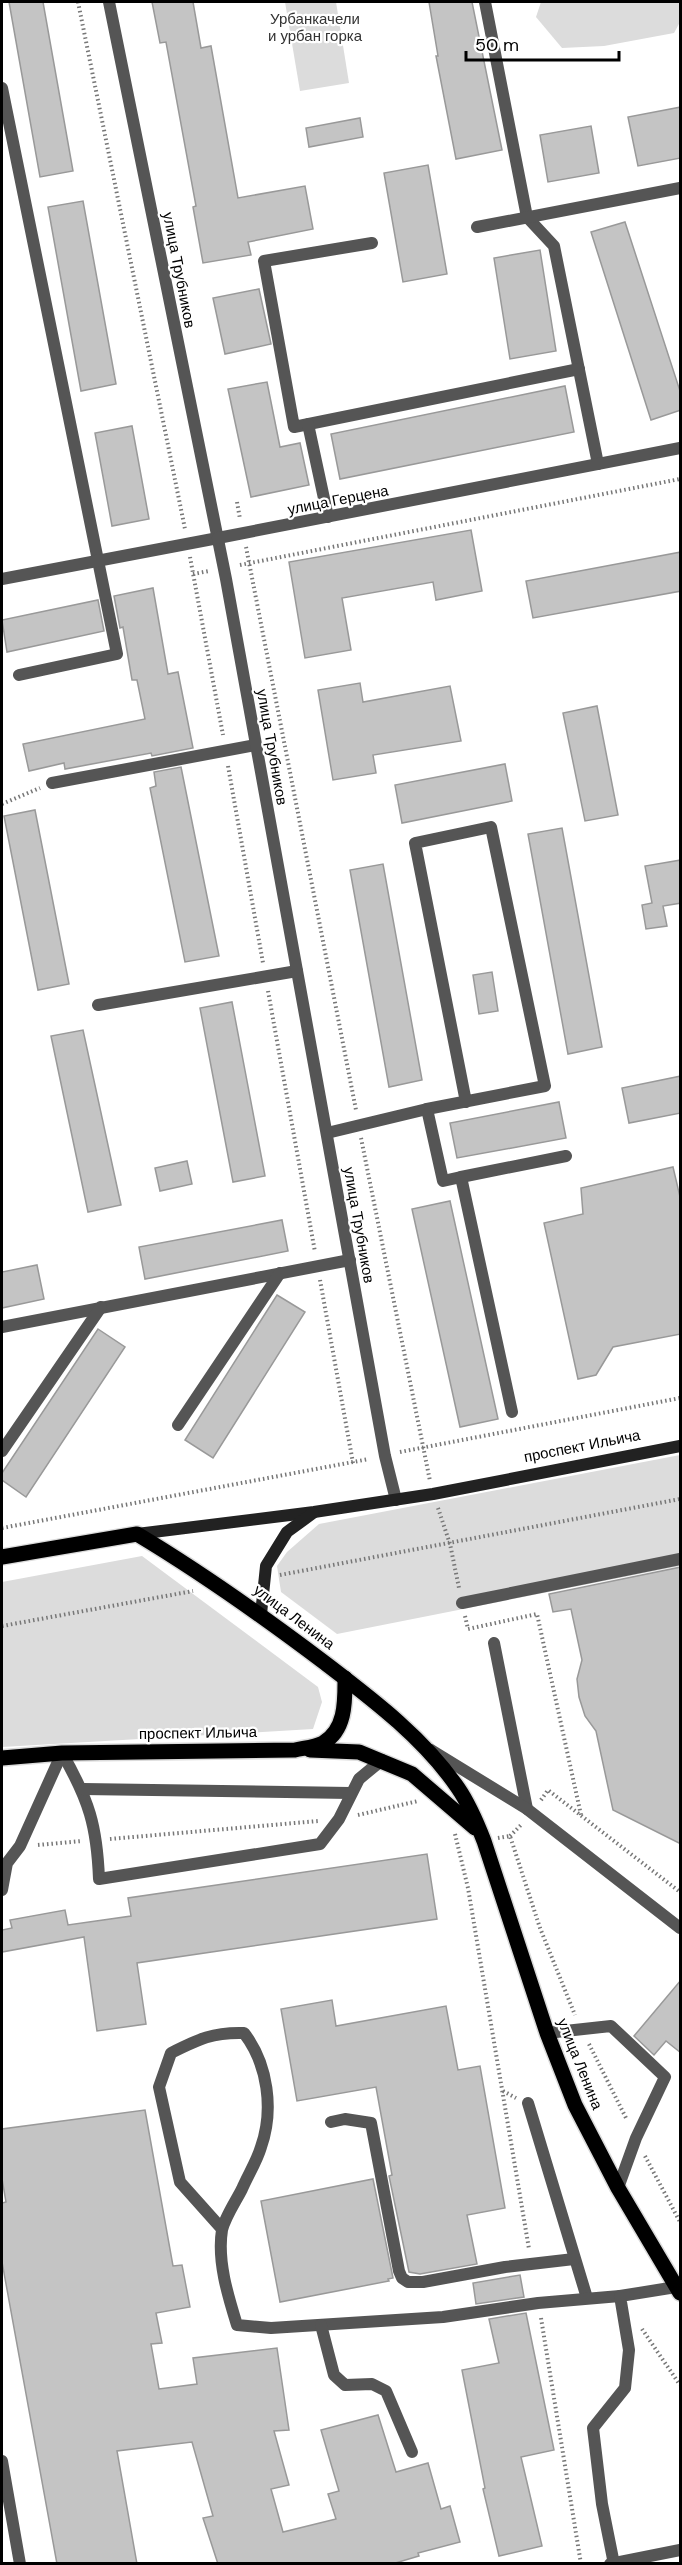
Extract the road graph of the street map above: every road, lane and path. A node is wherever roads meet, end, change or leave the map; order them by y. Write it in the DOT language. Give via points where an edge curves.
graph roads {
  1 [pos="78,2"];
  2 [pos="109,2"];
  3 [pos="485,2"];
  4 [pos="2,88"];
  5 [pos="681,188"];
  6 [pos="527,217"];
  7 [pos="477,227"];
  8 [pos="372,243"];
  9 [pos="579,369"];
  10 [pos="308,424"];
  11 [pos="681,448"];
  12 [pos="598,464"];
  13 [pos="681,479"];
  14 [pos="328,517"];
  15 [pos="218,538"];
  16 [pos="188,544"];
  17 [pos="98,561"];
  18 [pos="249,563"];
  19 [pos="224,568"];
  20 [pos="194,574"];
  21 [pos="2,579"];
  22 [pos="19,675"];
  23 [pos="256,745"];
  24 [pos="225,750"];
  25 [pos="52,783"];
  26 [pos="2,804"];
  27 [pos="297,970"];
  28 [pos="266,976"];
  29 [pos="98,1005"];
  30 [pos="466,1102"];
  31 [pos="427,1109"];
  32 [pos="359,1125"];
  33 [pos="327,1134"];
  34 [pos="566,1156"];
  35 [pos="461,1177"];
  36 [pos="350,1260"];
  37 [pos="318,1266"];
  38 [pos="280,1273"];
  39 [pos="101,1307"];
  40 [pos="2,1327"];
  41 [pos="681,1398"];
  42 [pos="512,1412"];
  43 [pos="178,1425"];
  44 [pos="681,1446"];
  45 [pos="422,1447"];
  46 [pos="2,1451"];
  47 [pos="385,1456"];
  48 [pos="353,1463"];
  49 [pos="433,1494"];
  50 [pos="681,1499"];
  51 [pos="396,1500"];
  52 [pos="314,1512"];
  53 [pos="2,1528"];
  54 [pos="137,1534"];
  55 [pos="450,1544"];
  56 [pos="2,1557"];
  57 [pos="681,1559"];
  58 [pos="463,1609"];
  59 [pos="261,1614"];
  60 [pos="494,1643"];
  61 [pos="345,1678"];
  62 [pos="420,1743"];
  63 [pos="295,1750"];
  64 [pos="62,1753"];
  65 [pos="2,1758"];
  66 [pos="382,1760"];
  67 [pos="83,1789"];
  68 [pos="350,1793"];
  69 [pos="424,1803"];
  70 [pos="529,1811"];
  71 [pos="581,1815"];
  72 [pos="339,1819"];
  73 [pos="453,1829"];
  74 [pos="510,1836"];
  75 [pos="483,1837"];
  76 [pos="98,1840"];
  77 [pos="20,1846"];
  78 [pos="459,1846"];
  79 [pos="2,1890"];
  80 [pos="681,1892"];
  81 [pos="681,1928"];
  82 [pos="582,2030"];
  83 [pos="546,2033"];
  84 [pos="528,2103"];
  85 [pos="331,2122"];
  86 [pos="636,2138"];
  87 [pos="618,2188"];
  88 [pos="681,2222"];
  89 [pos="222,2229"];
  90 [pos="574,2259"];
  91 [pos="532,2264"];
  92 [pos="678,2290"];
  93 [pos="620,2296"];
  94 [pos="587,2298"];
  95 [pos="538,2303"];
  96 [pos="321,2325"];
  97 [pos="640,2326"];
  98 [pos="681,2385"];
  99 [pos="411,2452"];
  100 [pos="2,2461"];
  101 [pos="681,2550"];
  102 [pos="612,2563"];
  103 [pos="21,2564"];
  104 [pos="581,2564"];
  1 -- 16 [label="path"];
  2 -- 15 [label="street, улица Трубников"];
  3 -- 6 [label="street"];
  4 -- 17 [label="street"];
  5 -- 6 [label="street"];
  6 -- 7 [label="street"];
  6 -- 9 [label="street" via="555,246"];
  8 -- 10 [label="street" via="264,261 294,427"];
  9 -- 10 [label="street"];
  9 -- 12 [label="street"];
  10 -- 14 [label="street"];
  11 -- 12 [label="street, улица Герцена"];
  12 -- 14 [label="street, улица Герцена"];
  13 -- 18 [label="path"];
  14 -- 15 [label="street, улица Герцена"];
  15 -- 16 [label="street, улица Герцена"];
  15 -- 19 [label="street, улица Трубников"];
  16 -- 17 [label="street, улица Герцена"];
  16 -- 20 [label="path"];
  17 -- 21 [label="street, улица Герцена"];
  17 -- 22 [label="street" via="117,654"];
  18 -- 19 [label="path"];
  18 -- 32 [label="path"];
  19 -- 20 [label="path"];
  19 -- 23 [label="street, улица Трубников"];
  20 -- 24 [label="path"];
  23 -- 24 [label="street"];
  23 -- 27 [label="street, улица Трубников"];
  24 -- 25 [label="street"];
  24 -- 28 [label="path"];
  25 -- 26 [label="path"];
  27 -- 28 [label="street"];
  27 -- 33 [label="street, улица Трубников"];
  28 -- 29 [label="street"];
  28 -- 37 [label="path"];
  30 -- 30 [label="street" via="544,1086 491,827 415,843"];
  30 -- 31 [label="street"];
  31 -- 32 [label="street"];
  31 -- 35 [label="street" via="443,1181"];
  32 -- 33 [label="street"];
  32 -- 45 [label="path"];
  33 -- 36 [label="street, улица Трубников"];
  34 -- 35 [label="street"];
  35 -- 42 [label="street"];
  36 -- 37 [label="street"];
  36 -- 47 [label="street, улица Трубников"];
  37 -- 38 [label="street"];
  37 -- 48 [label="path"];
  38 -- 39 [label="street"];
  38 -- 43 [label="street"];
  39 -- 40 [label="street"];
  39 -- 46 [label="street"];
  41 -- 45 [label="path"];
  44 -- 49 [label="main road, проспект Ильича"];
  45 -- 47 [label="path"];
  45 -- 49 [label="path"];
  47 -- 48 [label="path"];
  47 -- 51 [label="street, улица Трубников"];
  48 -- 53 [label="path"];
  49 -- 51 [label="main road, проспект Ильича"];
  49 -- 55 [label="path"];
  50 -- 55 [label="path"];
  51 -- 52 [label="main road, проспект Ильича"];
  52 -- 54 [label="main road, проспект Ильича"];
  52 -- 59 [label="main road, проспект Ильича" via="287,1532 266,1566"];
  54 -- 56 [label="main road, проспект Ильича"];
  54 -- 59 [label="main road, улица Ленина"];
  55 -- 58 [label="path"];
  57 -- 58 [label="street"];
  58 -- 71 [label="path" via="468,1629 537,1614"];
  59 -- 61 [label="main road, улица Ленина"];
  60 -- 70 [label="street"];
  61 -- 62 [label="main road, улица Ленина"];
  61 -- 63 [label="main road, проспект Ильича" via="345,1702 334,1734 322,1744"];
  62 -- 70 [label="street, улица Ленина"];
  62 -- 75 [label="main road, улица Ленина" via="458,1788"];
  63 -- 64 [label="main road, проспект Ильича"];
  63 -- 66 [label="main road, улица Ленина" via="359,1752"];
  64 -- 65 [label="main road, проспект Ильича"];
  64 -- 67 [label="street"];
  64 -- 77 [label="street"];
  66 -- 68 [label="street" via="359,1779"];
  66 -- 75 [label="main road, улица Ленина" via="429,1786"];
  67 -- 68 [label="street"];
  67 -- 76 [label="street"];
  68 -- 72 [label="street"];
  69 -- 72 [label="path" via="418,1801"];
  70 -- 71 [label="path" via="548,1790"];
  70 -- 74 [label="path"];
  70 -- 81 [label="street, улица Ленина"];
  71 -- 80 [label="path"];
  72 -- 76 [label="path"];
  72 -- 76 [label="street" via="320,1844 99,1879"];
  73 -- 78 [label="path"];
  74 -- 75 [label="path"];
  74 -- 82 [label="path" via="540,1928"];
  75 -- 78 [label="path"];
  75 -- 83 [label="main road, улица Ленина"];
  76 -- 77 [label="path"];
  77 -- 79 [label="street" via="6,1863"];
  78 -- 91 [label="path"];
  82 -- 83 [label="street"];
  82 -- 86 [label="path"];
  82 -- 86 [label="street" via="611,2026 665,2078"];
  83 -- 87 [label="main road, улица Ленина" via="575,2105"];
  84 -- 90 [label="street"];
  85 -- 91 [label="street" via="345,2119 371,2123 402,2278 423,2282"];
  86 -- 87 [label="street"];
  86 -- 88 [label="path"];
  87 -- 92 [label="main road, улица Ленина"];
  89 -- 89 [label="street" via="262,2146 267,2113 265,2077 256,2049 244,2033 221,2032 171,2053 159,2087 180,2182"];
  89 -- 96 [label="street" via="222,2264 237,2325"];
  90 -- 91 [label="street"];
  90 -- 94 [label="street"];
  92 -- 93 [label="street"];
  93 -- 94 [label="street"];
  93 -- 102 [label="street" via="629,2350 625,2388 592,2428"];
  94 -- 95 [label="street"];
  95 -- 96 [label="street" via="443,2317"];
  95 -- 104 [label="path"];
  96 -- 99 [label="street" via="334,2375 345,2385 372,2384 386,2391"];
  97 -- 98 [label="path"];
  100 -- 103 [label="street"];
  101 -- 102 [label="street"];
}
